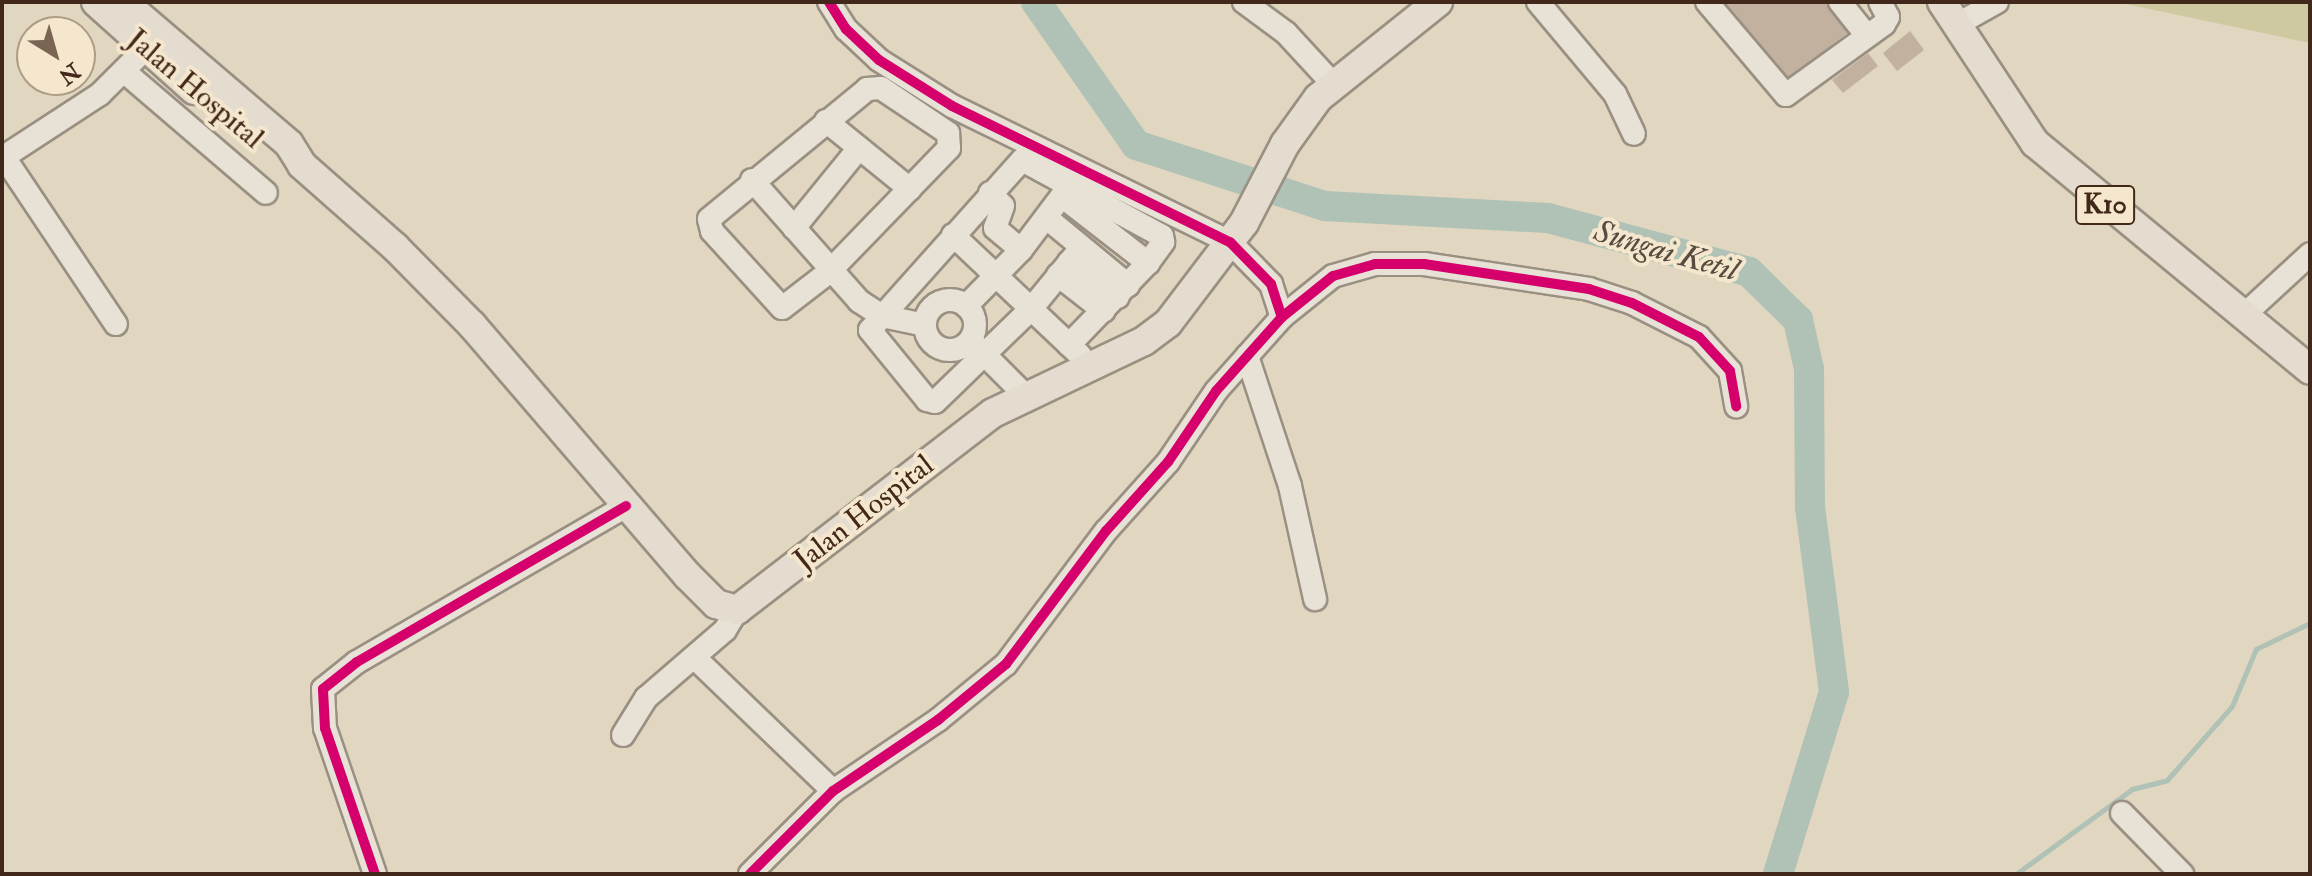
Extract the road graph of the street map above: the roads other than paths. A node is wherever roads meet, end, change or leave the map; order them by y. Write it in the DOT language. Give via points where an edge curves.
graph roads {
  1 [pos="96,2"];
  2 [pos="829,2"];
  3 [pos="1244,2"];
  4 [pos="1438,2"];
  5 [pos="1538,2"];
  6 [pos="1707,2"];
  7 [pos="1840,2"];
  8 [pos="1880,2"];
  9 [pos="1997,2"];
  10 [pos="128,8"];
  11 [pos="1949,14"];
  12 [pos="1867,36"];
  13 [pos="144,50"];
  14 [pos="182,56"];
  15 [pos="126,73"];
  16 [pos="1333,84"];
  17 [pos="826,121"];
  18 [pos="1634,134"];
  19 [pos="859,148"];
  20 [pos="3,158"];
  21 [pos="302,165"];
  22 [pos="752,180"];
  23 [pos="910,189"];
  24 [pos="1066,191"];
  25 [pos="266,193"];
  26 [pos="990,193"];
  27 [pos="1048,219"];
  28 [pos="794,228"];
  29 [pos="1237,233"];
  30 [pos="953,235"];
  31 [pos="1021,250"];
  32 [pos="2310,254"];
  33 [pos="1069,261"];
  34 [pos="829,272"];
  35 [pos="997,277"];
  36 [pos="1117,298"];
  37 [pos="966,306"];
  38 [pos="1031,309"];
  39 [pos="2244,315"];
  40 [pos="882,316"];
  41 [pos="1282,317"];
  42 [pos="116,324"];
  43 [pos="925,325"];
  44 [pos="1069,345"];
  45 [pos="978,349"];
  46 [pos="1247,356"];
  47 [pos="1090,365"];
  48 [pos="2310,370"];
  49 [pos="1024,394"];
  50 [pos="1736,406"];
  51 [pos="626,506"];
  52 [pos="1315,599"];
  53 [pos="737,610"];
  54 [pos="695,658"];
  55 [pos="623,735"];
  56 [pos="833,791"];
  57 [pos="2122,813"];
  58 [pos="375,874"];
  59 [pos="750,874"];
  60 [pos="2182,874"];
  1 -- 13 [label="main road, Jalan Hospital"];
  2 -- 29 [label="street" via="846,29 879,60 952,106"];
  3 -- 16 [label="street" via="1286,33"];
  4 -- 16 [label="main road, Jalan Hospital"];
  5 -- 18 [label="street" via="1615,94"];
  6 -- 12 [label="street" via="1786,95"];
  7 -- 12 [label="street"];
  8 -- 12 [label="street" via="1888,17"];
  9 -- 11 [label="street"];
  10 -- 13 [label="main road"];
  10 -- 14 [label="main road, Jalan Hospital"];
  11 -- 39 [label="main road, K10" via="2035,143 2078,184"];
  13 -- 14 [label="main road"];
  13 -- 15 [label="street"];
  13 -- 21 [label="main road, Jalan Hospital" via="278,158"];
  14 -- 21 [label="main road, Jalan Hospital" via="289,144"];
  15 -- 20 [label="street"];
  15 -- 25 [label="street"];
  16 -- 29 [label="main road, Jalan Hospital" via="1285,144"];
  17 -- 19 [label="street"];
  17 -- 22 [label="street"];
  17 -- 23 [label="street" via="875,87 948,133 949,148"];
  19 -- 23 [label="street"];
  19 -- 28 [label="street"];
  20 -- 42 [label="street"];
  21 -- 51 [label="main road, Jalan Hospital" via="358,212 472,325"];
  22 -- 28 [label="street"];
  22 -- 34 [label="street" via="709,219 712,231 782,308"];
  23 -- 34 [label="street"];
  24 -- 26 [label="street" via="1022,160"];
  24 -- 27 [label="street"];
  24 -- 36 [label="street" via="1162,236 1148,263"];
  26 -- 30 [label="street"];
  26 -- 31 [label="street" via="1003,206 995,228"];
  27 -- 31 [label="street"];
  27 -- 33 [label="street"];
  28 -- 34 [label="street"];
  29 -- 41 [label="street" via="1271,284"];
  29 -- 47 [label="main road, Jalan Hospital" via="1168,323 1144,341"];
  30 -- 35 [label="street"];
  30 -- 40 [label="street"];
  31 -- 35 [label="street"];
  32 -- 39 [label="street"];
  33 -- 36 [label="street"];
  33 -- 36 [label="street"];
  33 -- 38 [label="street"];
  34 -- 40 [label="street"];
  35 -- 37 [label="street"];
  35 -- 38 [label="street"];
  36 -- 44 [label="street"];
  37 -- 43 [label="street" via="945,301 935,305"];
  37 -- 45 [label="street" via="975,322"];
  38 -- 44 [label="street"];
  38 -- 45 [label="street"];
  39 -- 48 [label="main road, K10"];
  40 -- 43 [label="street"];
  40 -- 45 [label="street" via="872,326 872,336 927,400 942,398"];
  41 -- 46 [label="street"];
  41 -- 50 [label="street" via="1333,276 1375,264 1424,264 1566,282 1632,303 1699,337 1730,371"];
  43 -- 45 [label="street" via="927,336 942,349"];
  44 -- 47 [label="street"];
  45 -- 49 [label="street"];
  46 -- 52 [label="street" via="1290,486"];
  46 -- 56 [label="street" via="1006,664 938,720"];
  47 -- 49 [label="main road, Jalan Hospital"];
  49 -- 53 [label="main road, Jalan Hospital"];
  51 -- 53 [label="main road, Jalan Hospital" via="709,597"];
  51 -- 58 [label="street" via="357,662 323,689 325,728"];
  53 -- 54 [label="street" via="725,630"];
  54 -- 55 [label="street" via="646,698"];
  54 -- 56 [label="street"];
  56 -- 59 [label="street"];
  57 -- 60 [label="street"];
}
